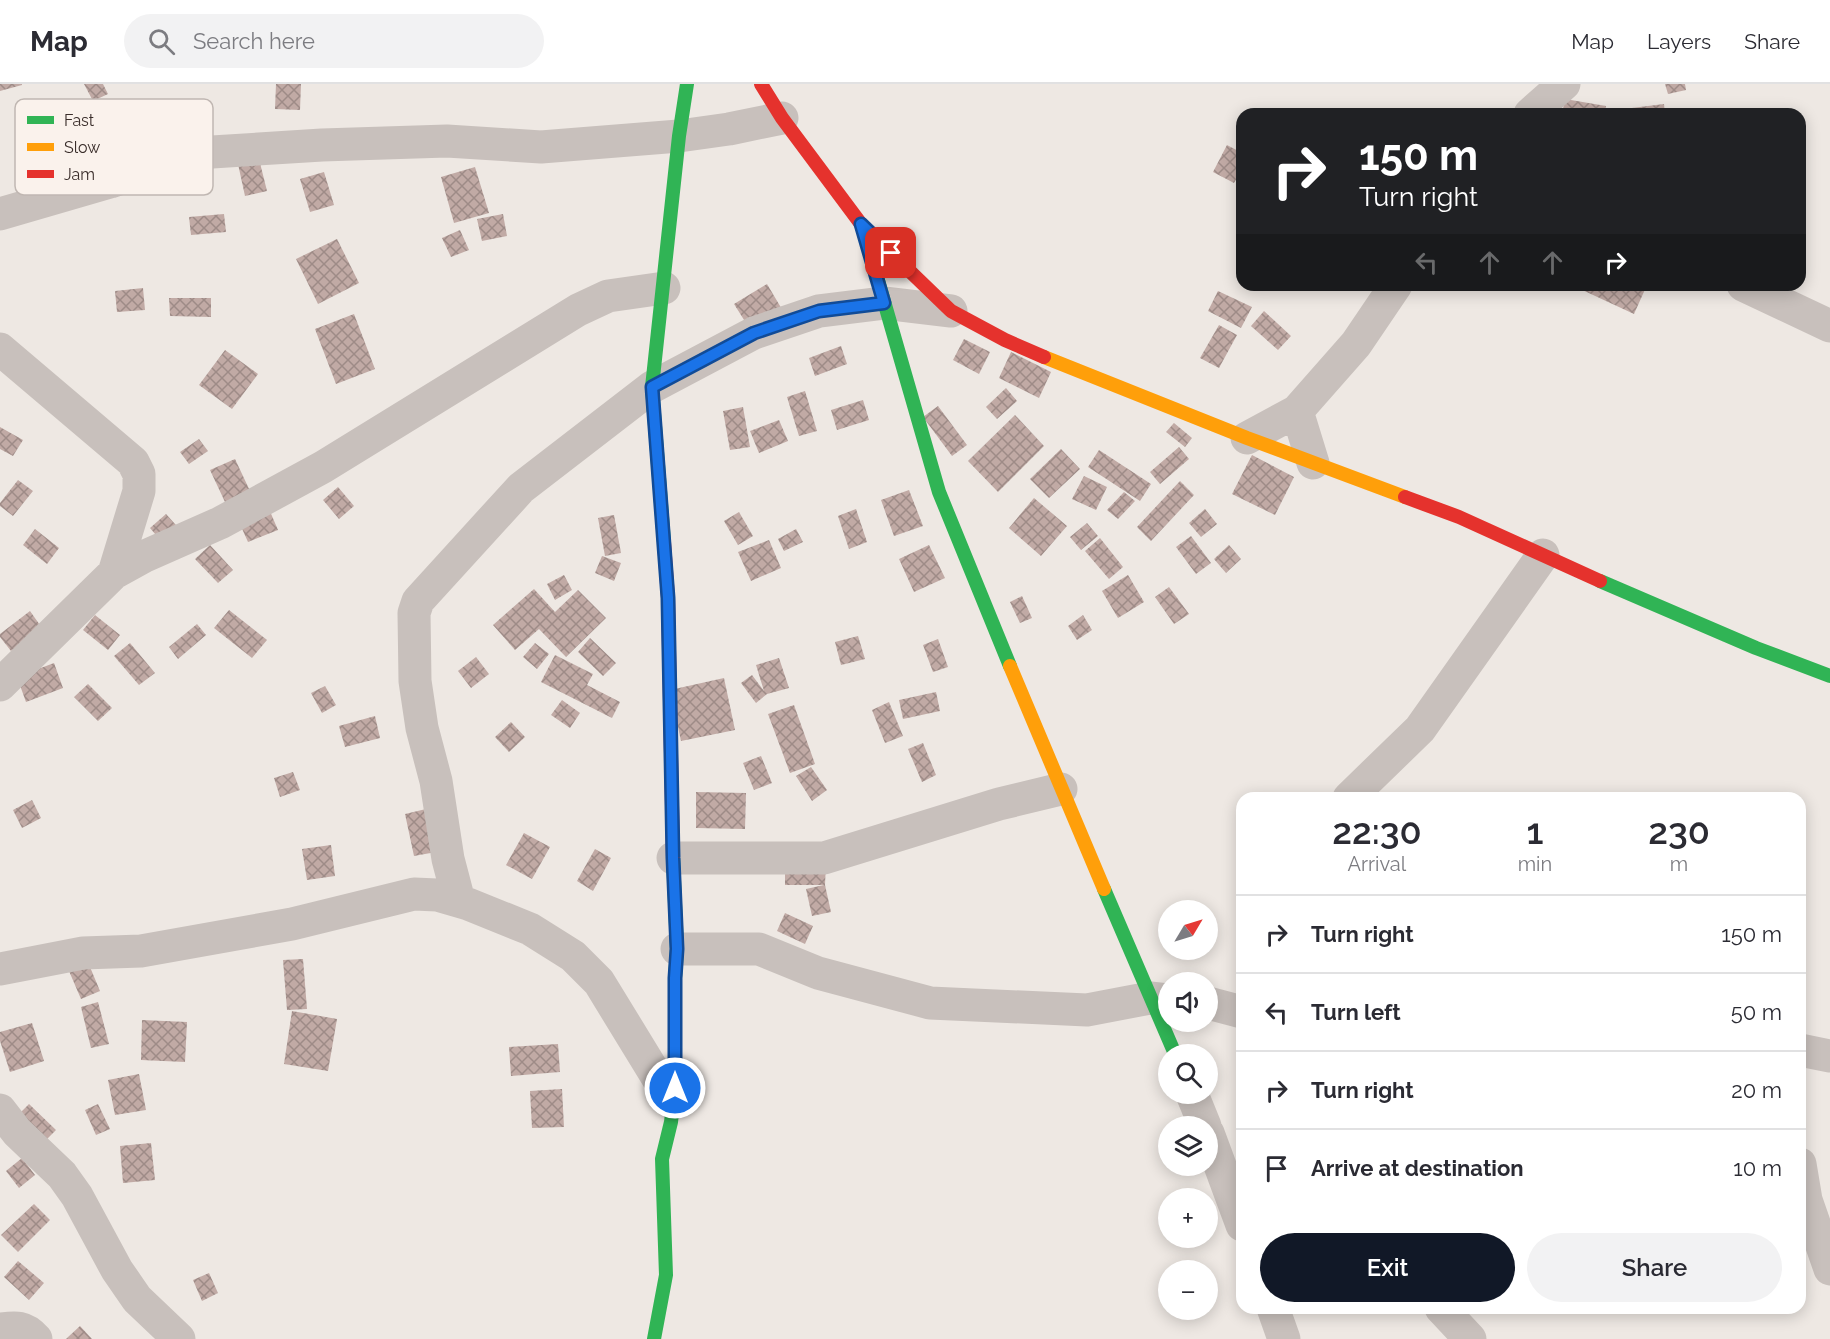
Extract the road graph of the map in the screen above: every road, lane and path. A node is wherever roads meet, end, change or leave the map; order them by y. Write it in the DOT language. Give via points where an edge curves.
graph roads {
  1 [pos="687,84"];
  2 [pos="761,84"];
  3 [pos="1564,84"];
  4 [pos="1537,108"];
  5 [pos="782,118"];
  6 [pos="679,136"];
  7 [pos="213,152"];
  8 [pos="65,195"];
  9 [pos="0,214"];
  10 [pos="861,224"];
  11 [pos="664,288"];
  12 [pos="1392,291"];
  13 [pos="1756,291"];
  14 [pos="884,303"];
  15 [pos="951,311"];
  16 [pos="1830,326"];
  17 [pos="0,349"];
  18 [pos="652,387"];
  19 [pos="1297,411"];
  20 [pos="1247,438"];
  21 [pos="1313,463"];
  22 [pos="1543,555"];
  23 [pos="114,573"];
  24 [pos="1830,676"];
  25 [pos="0,685"];
  26 [pos="1061,789"];
  27 [pos="1354,792"];
  28 [pos="673,858"];
  29 [pos="459,901"];
  30 [pos="677,949"];
  31 [pos="0,969"];
  32 [pos="1158,995"];
  33 [pos="1158,999"];
  34 [pos="1218,1006"];
  35 [pos="1236,1010"];
  36 [pos="1806,1051"];
  37 [pos="1830,1056"];
  38 [pos="673,1103"];
  39 [pos="0,1110"];
  40 [pos="1218,1160"];
  41 [pos="1806,1200"];
  42 [pos="1236,1209"];
  43 [pos="1830,1269"];
  44 [pos="1275,1314"];
  45 [pos="1447,1314"];
  46 [pos="0,1329"];
  47 [pos="36,1339"];
  48 [pos="179,1339"];
  49 [pos="654,1339"];
  50 [pos="1284,1339"];
  51 [pos="1470,1339"];
  1 -- 6 [label="street"];
  2 -- 5 [label="street"];
  3 -- 4 [label="street"];
  5 -- 6 [label="street"];
  5 -- 10 [label="street"];
  6 -- 7 [label="street" via="541,147 447,141"];
  6 -- 11 [label="street"];
  8 -- 9 [label="street"];
  10 -- 14 [label="street"];
  10 -- 15 [label="street"];
  11 -- 18 [label="street"];
  11 -- 23 [label="street" via="608,296 578,310 323,467 220,523 143,556"];
  12 -- 19 [label="street" via="1356,344"];
  13 -- 16 [label="street"];
  14 -- 15 [label="street"];
  14 -- 18 [label="street" via="819,311 754,333"];
  14 -- 26 [label="street" via="939,492"];
  15 -- 20 [label="street" via="1055,362"];
  17 -- 23 [label="street" via="133,462 139,474 139,491"];
  18 -- 28 [label="street" via="668,598"];
  18 -- 29 [label="street" via="521,488 418,601 414,613 416,681 422,728"];
  19 -- 20 [label="street"];
  19 -- 21 [label="street"];
  20 -- 21 [label="street"];
  21 -- 22 [label="street" via="1459,517"];
  22 -- 24 [label="street" via="1746,644"];
  22 -- 27 [label="street" via="1420,729"];
  23 -- 25 [label="street"];
  26 -- 28 [label="street" via="824,858"];
  26 -- 32 [label="street"];
  28 -- 30 [label="street"];
  29 -- 31 [label="street" via="414,894 292,924 141,951 83,953"];
  29 -- 38 [label="street" via="530,929 573,956 599,982"];
  30 -- 33 [label="street" via="759,949 818,973 930,1003 1088,1010"];
  30 -- 38 [label="street"];
  34 -- 35 [label="street"];
  36 -- 37 [label="street"];
  38 -- 49 [label="street" via="662,1159 666,1275"];
  39 -- 48 [label="street" via="62,1175 137,1299"];
  40 -- 42 [label="street"];
  41 -- 43 [label="street"];
  44 -- 50 [label="street"];
  45 -- 51 [label="street"];
  46 -- 47 [label="street" via="17,1326"];
}
